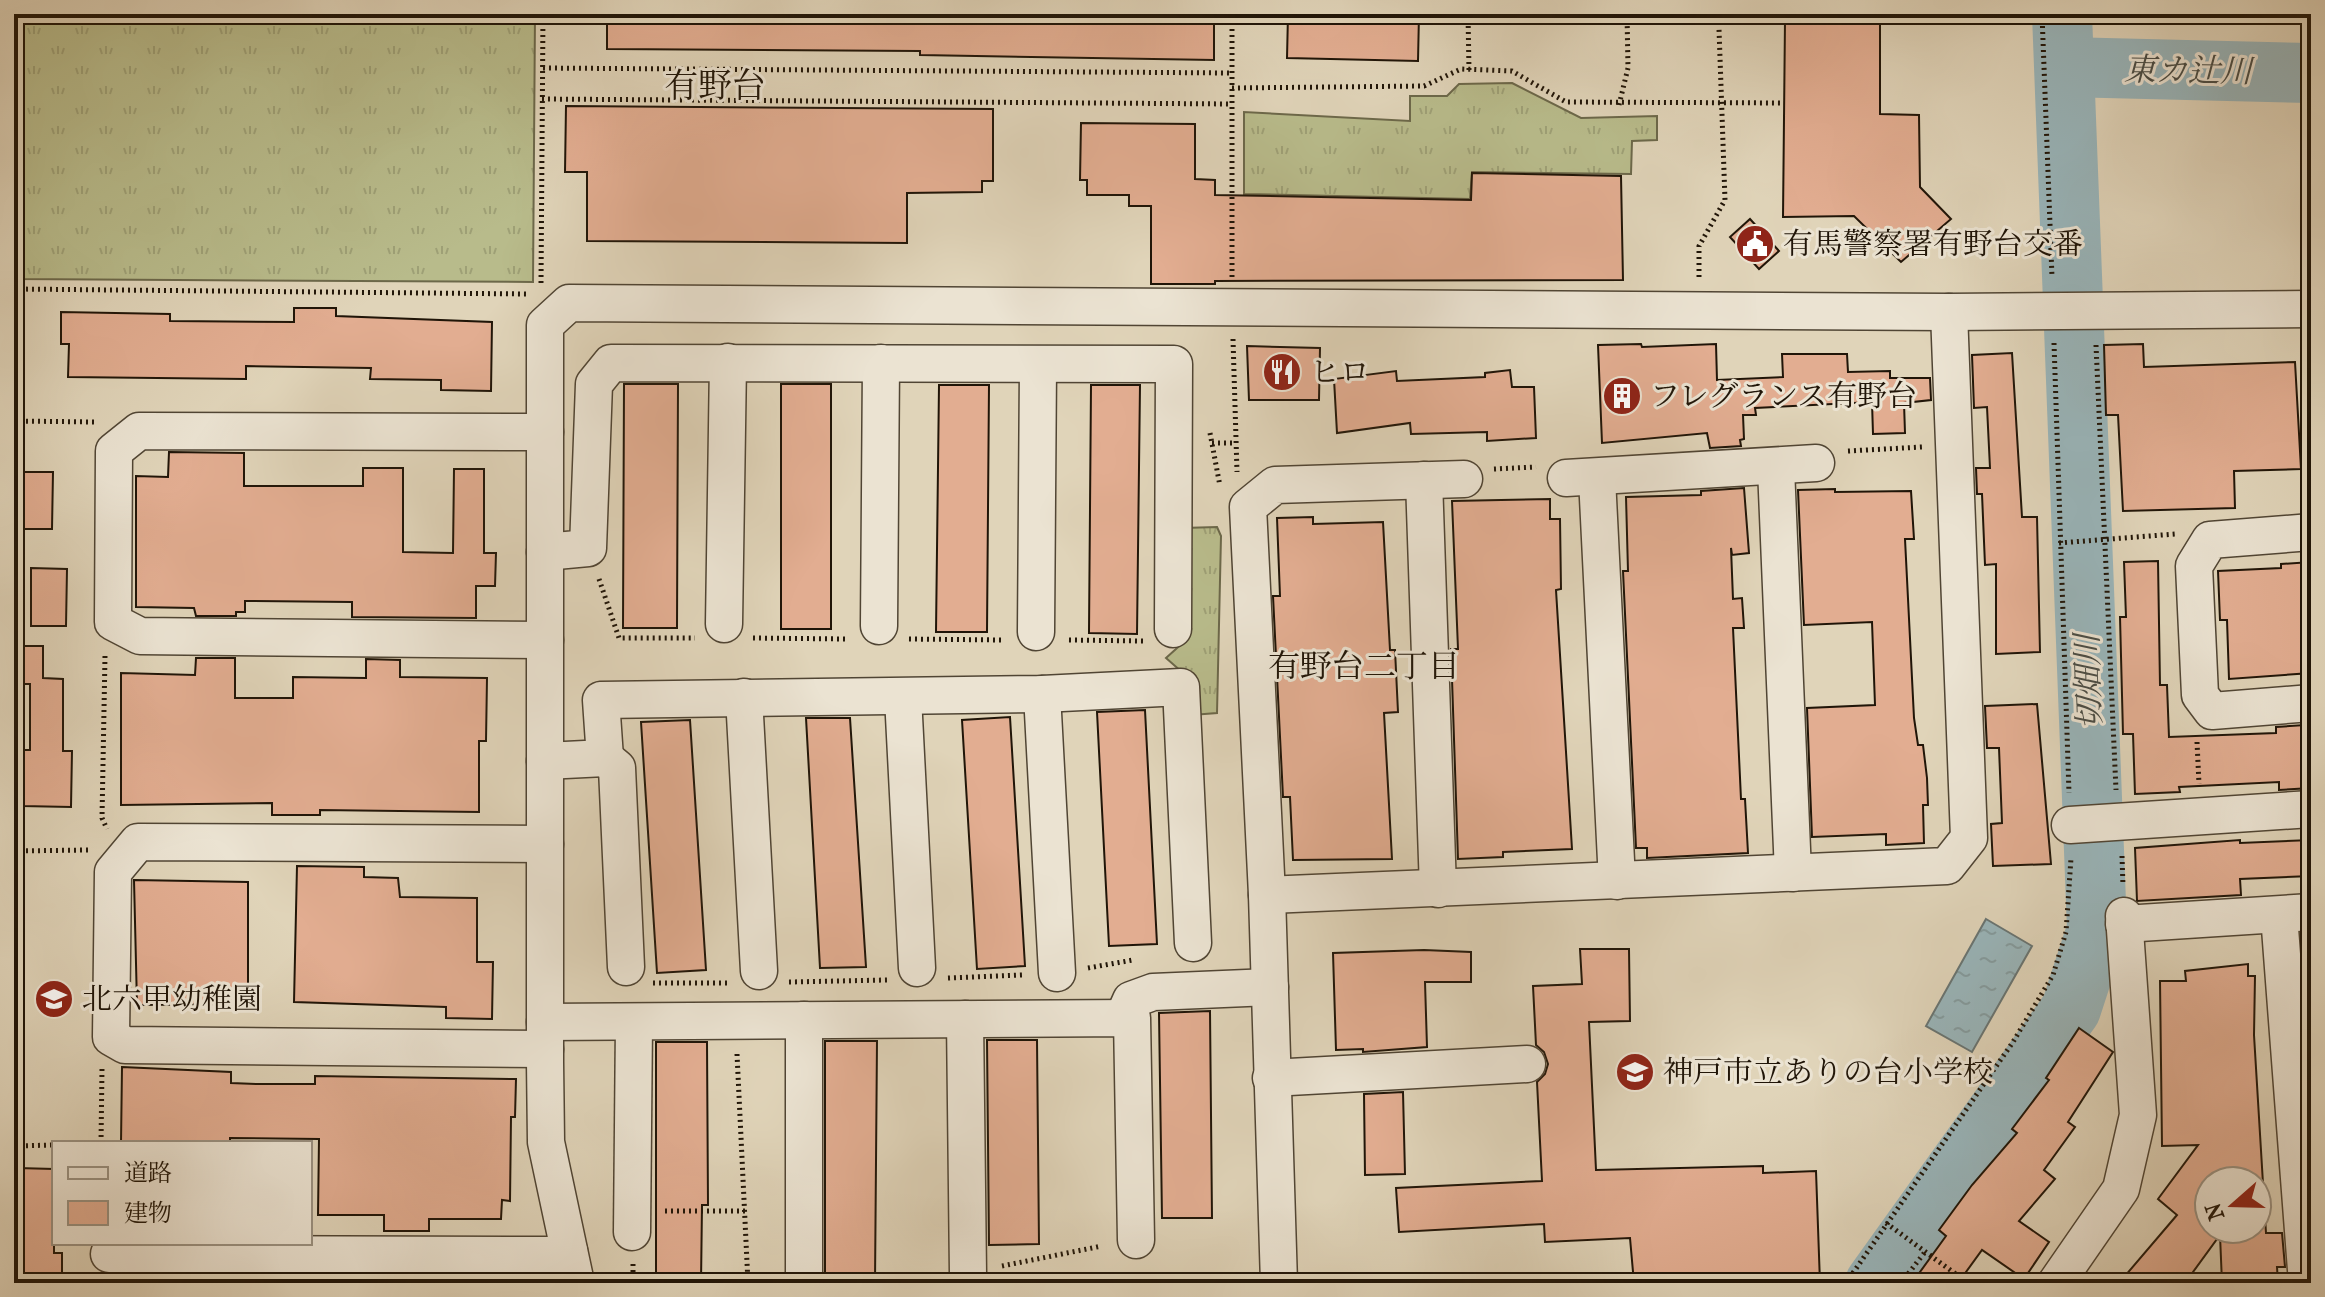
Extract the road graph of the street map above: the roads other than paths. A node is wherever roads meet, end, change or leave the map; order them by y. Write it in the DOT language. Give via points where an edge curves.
graph roads {
  1 [pos="2311,309"];
  2 [pos="1949,312"];
  3 [pos="728,362"];
  4 [pos="881,363"];
  5 [pos="1038,366"];
  6 [pos="545,432"];
  7 [pos="1462,479"];
  8 [pos="1424,480"];
  9 [pos="2311,532"];
  10 [pos="545,552"];
  11 [pos="724,624"];
  12 [pos="879,626"];
  13 [pos="1173,629"];
  14 [pos="1036,632"];
  15 [pos="545,640"];
  16 [pos="1042,694"];
  17 [pos="744,697"];
  18 [pos="903,697"];
  19 [pos="2311,703"];
  20 [pos="605,758"];
  21 [pos="545,761"];
  22 [pos="2311,809"];
  23 [pos="2094,823"];
  24 [pos="545,844"];
  25 [pos="1793,873"];
  26 [pos="1617,881"];
  27 [pos="1438,889"];
  28 [pos="1267,895"];
  29 [pos="2295,914"];
  30 [pos="1193,943"];
  31 [pos="626,967"];
  32 [pos="917,968"];
  33 [pos="759,971"];
  34 [pos="1057,973"];
  35 [pos="1270,987"];
  36 [pos="1123,1018"];
  37 [pos="965,1019"];
  38 [pos="804,1020"];
  39 [pos="634,1022"];
  40 [pos="545,1036"];
  41 [pos="1527,1064"];
  42 [pos="1271,1078"];
  43 [pos="632,1221"];
  44 [pos="1136,1240"];
  45 [pos="109,1260"];
  46 [pos="572,1267"];
  47 [pos="968,1274"];
  48 [pos="804,1283"];
  49 [pos="1279,1283"];
  50 [pos="2056,1283"];
  51 [pos="2307,1283"];
  1 -- 2 [label="street"];
  2 -- 6 [label="street" via="569,303 545,325"];
  2 -- 25 [label="street" via="1969,838 1947,866"];
  3 -- 4 [label="street"];
  3 -- 10 [label="street" via="611,363 594,384 588,548"];
  3 -- 11 [label="street"];
  4 -- 5 [label="street"];
  4 -- 12 [label="street"];
  5 -- 13 [label="street" via="1174,364"];
  5 -- 14 [label="street"];
  6 -- 10 [label="street"];
  6 -- 15 [label="street" via="139,431 114,451 113,607 113,622 140,636"];
  7 -- 8 [label="street"];
  8 -- 27 [label="street"];
  8 -- 28 [label="street" via="1275,485 1248,507"];
  9 -- 19 [label="street" via="2210,540 2194,566 2200,695 2212,711"];
  10 -- 15 [label="street"];
  15 -- 21 [label="street"];
  16 -- 18 [label="street"];
  16 -- 30 [label="street" via="1181,687"];
  16 -- 34 [label="street"];
  17 -- 18 [label="street"];
  17 -- 20 [label="street" via="601,700"];
  17 -- 33 [label="street"];
  18 -- 32 [label="street"];
  20 -- 21 [label="street"];
  20 -- 31 [label="street" via="617,768"];
  21 -- 24 [label="street"];
  22 -- 23 [label="street"];
  24 -- 40 [label="street"];
  24 -- 40 [label="street" via="138,842 120,850 113,872 111,1037 125,1045"];
  25 -- 26 [label="street"];
  25 -- 26 [label="street" via="1801,465 1578,478"];
  26 -- 27 [label="street"];
  27 -- 28 [label="street"];
  28 -- 35 [label="street"];
  29 -- 50 [label="street" via="2124,920 2138,1115 2121,1189"];
  29 -- 51 [label="street"];
  35 -- 36 [label="street" via="1153,992 1131,1000"];
  35 -- 42 [label="street"];
  36 -- 37 [label="street"];
  36 -- 44 [label="street" via="1132,1018"];
  37 -- 38 [label="street"];
  37 -- 47 [label="street"];
  38 -- 39 [label="street"];
  38 -- 48 [label="street"];
  39 -- 40 [label="street"];
  39 -- 43 [label="street"];
  40 -- 46 [label="street" via="546,1142"];
  41 -- 42 [label="street"];
  42 -- 49 [label="street"];
  45 -- 46 [label="street" via="550,1255"];
}
